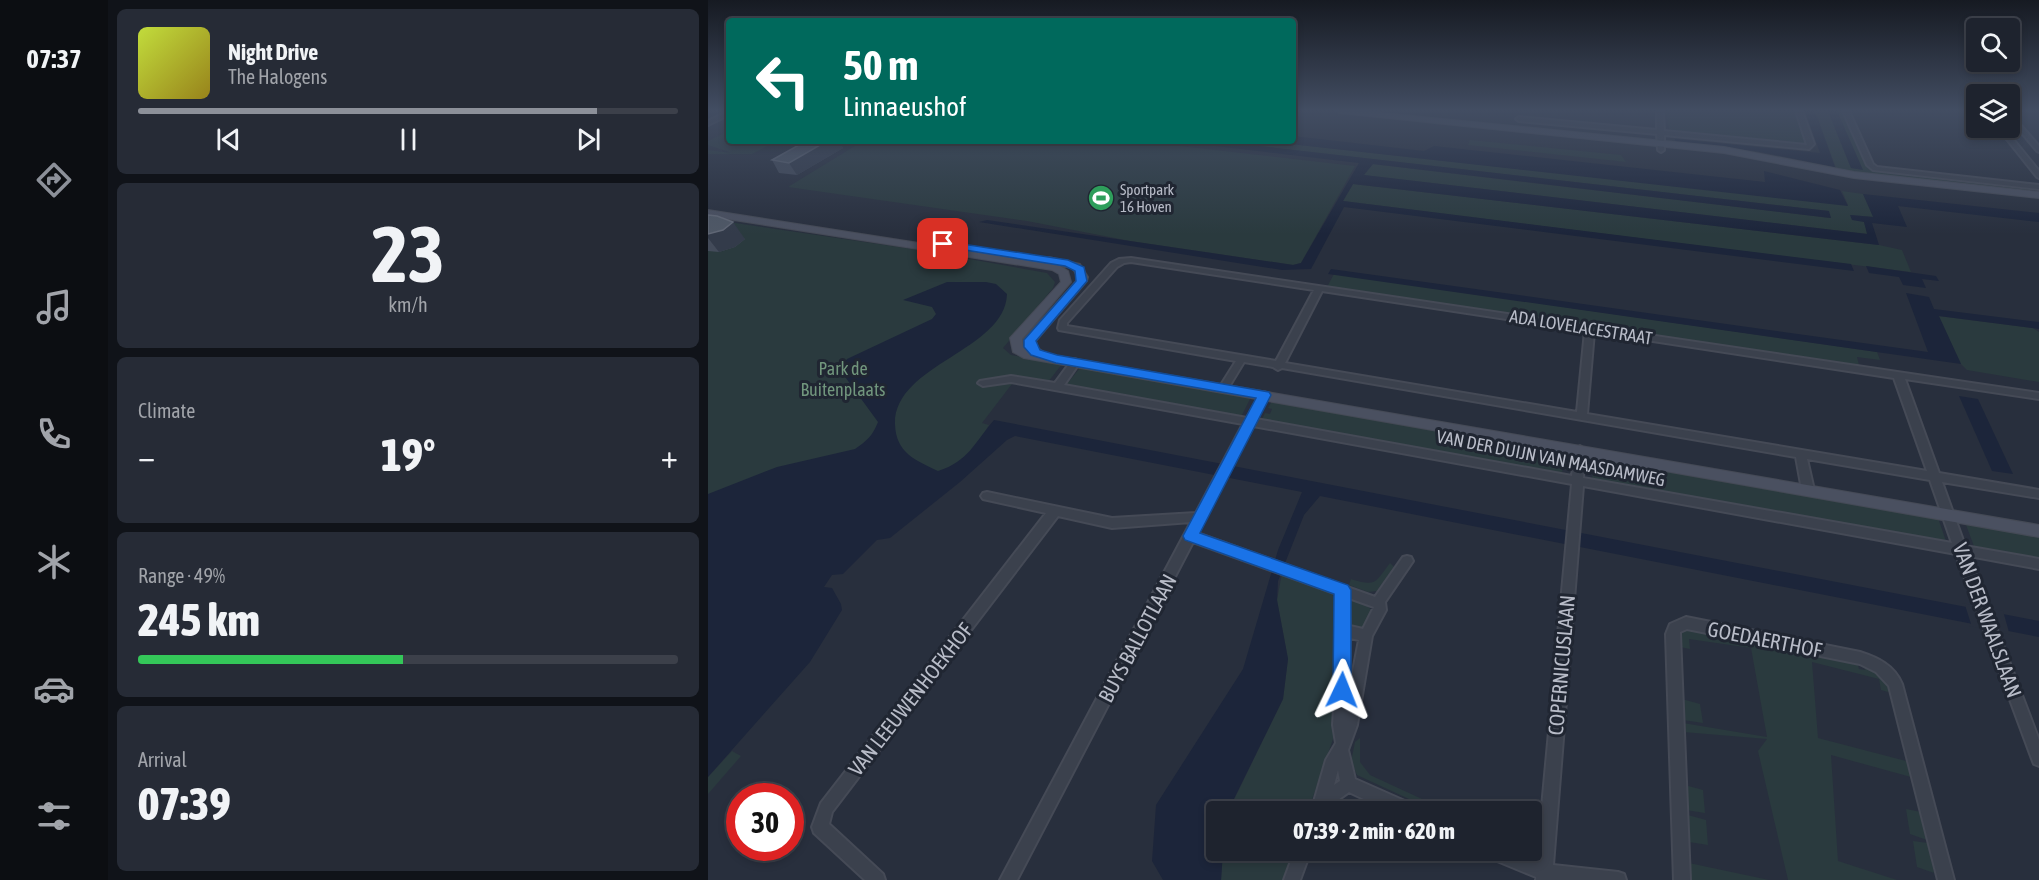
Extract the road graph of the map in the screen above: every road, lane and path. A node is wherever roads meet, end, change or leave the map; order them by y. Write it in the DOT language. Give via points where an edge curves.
graph roads {
  1 [pos="1699,152"];
  2 [pos="1730,152"];
  3 [pos="1864,152"];
  4 [pos="2020,152"];
  5 [pos="2039,176"];
  6 [pos="2039,188"];
  7 [pos="2039,195"];
  8 [pos="2039,202"];
  9 [pos="708,211"];
  10 [pos="1319,288"];
  11 [pos="1590,328"];
  12 [pos="1056,359"];
  13 [pos="1241,360"];
  14 [pos="1075,362"];
  15 [pos="1278,367"];
  16 [pos="1899,374"];
  17 [pos="983,383"];
  18 [pos="1056,387"];
  19 [pos="1224,388"];
  20 [pos="1264,395"];
  21 [pos="2039,396"];
  22 [pos="1582,417"];
  23 [pos="1251,422"];
  24 [pos="1580,450"];
  25 [pos="1801,454"];
  26 [pos="1935,477"];
  27 [pos="1577,482"];
  28 [pos="1808,490"];
  29 [pos="2039,494"];
  30 [pos="987,496"];
  31 [pos="1054,512"];
  32 [pos="1949,515"];
  33 [pos="1201,517"];
  34 [pos="2039,531"];
  35 [pos="1191,536"];
  36 [pos="1963,550"];
  37 [pos="1407,561"];
  38 [pos="2039,564"];
  39 [pos="1343,590"];
  40 [pos="1378,602"];
  41 [pos="1342,631"];
  42 [pos="1366,635"];
  43 [pos="1350,674"];
  44 [pos="1342,746"];
  45 [pos="2039,759"];
  46 [pos="1348,784"];
  47 [pos="1322,801"];
  48 [pos="1327,801"];
  49 [pos="1386,801"];
  50 [pos="1300,861"];
  51 [pos="1513,861"];
  52 [pos="1544,876"];
  53 [pos="877,880"];
  54 [pos="1008,880"];
  55 [pos="1292,880"];
  56 [pos="1618,880"];
  57 [pos="1682,880"];
  58 [pos="1946,880"];
  1 -- 8 [label="street" via="1845,181"];
  2 -- 7 [label="street" via="1854,175"];
  3 -- 6 [label="street" via="1875,169"];
  4 -- 5 [label="street"];
  9 -- 12 [label="street, VAN DER DUIJN VAN MAASDAMWEG" via="1055,267 1064,273 1066,282 1014,342 1024,354"];
  9 -- 12 [label="street, VAN DER DUIJN VAN MAASDAMWEG" via="1076,266 1083,273 1082,281 1030,340 1035,353"];
  10 -- 11 [label="street, ADA LOVELACESTRAAT"];
  10 -- 13 [label="street, ADA LOVELACESTRAAT" via="1122,261 1063,322 1062,328"];
  10 -- 15 [label="street"];
  11 -- 16 [label="street, ADA LOVELACESTRAAT"];
  11 -- 22 [label="street"];
  12 -- 14 [label="street, VAN DER DUIJN VAN MAASDAMWEG"];
  13 -- 15 [label="street"];
  13 -- 19 [label="street"];
  14 -- 18 [label="street"];
  14 -- 19 [label="street, VAN DER DUIJN VAN MAASDAMWEG"];
  15 -- 22 [label="street"];
  16 -- 21 [label="street, ADA LOVELACESTRAAT"];
  16 -- 26 [label="street, VAN DER WAALSLAAN"];
  17 -- 18 [label="street, VAN DER DUIJN VAN MAASDAMWEG" via="1011,379"];
  18 -- 23 [label="street, VAN DER DUIJN VAN MAASDAMWEG"];
  19 -- 20 [label="street, VAN DER DUIJN VAN MAASDAMWEG"];
  20 -- 23 [label="street, BUYS BALLOTLAAN"];
  20 -- 24 [label="street, VAN DER DUIJN VAN MAASDAMWEG"];
  22 -- 25 [label="street"];
  23 -- 27 [label="street, VAN DER DUIJN VAN MAASDAMWEG"];
  23 -- 33 [label="street, BUYS BALLOTLAAN"];
  24 -- 27 [label="street, COPERNICUSLAAN"];
  24 -- 28 [label="street, VAN DER DUIJN VAN MAASDAMWEG"];
  25 -- 26 [label="street"];
  25 -- 28 [label="street"];
  26 -- 29 [label="street"];
  26 -- 32 [label="street, VAN DER WAALSLAAN"];
  27 -- 36 [label="street, VAN DER DUIJN VAN MAASDAMWEG"];
  27 -- 52 [label="street, COPERNICUSLAAN"];
  28 -- 32 [label="street, VAN DER DUIJN VAN MAASDAMWEG"];
  30 -- 31 [label="street"];
  31 -- 33 [label="street" via="1112,523"];
  31 -- 53 [label="street, VAN LEEUWENHOEKHOF" via="826,808 820,827"];
  32 -- 34 [label="street, VAN DER DUIJN VAN MAASDAMWEG"];
  32 -- 36 [label="street, VAN DER WAALSLAAN"];
  33 -- 35 [label="street, BUYS BALLOTLAAN"];
  35 -- 39 [label="street"];
  35 -- 54 [label="street, BUYS BALLOTLAAN"];
  36 -- 38 [label="street, VAN DER DUIJN VAN MAASDAMWEG"];
  36 -- 45 [label="street, VAN DER WAALSLAAN"];
  37 -- 40 [label="street"];
  39 -- 40 [label="street"];
  39 -- 41 [label="street"];
  40 -- 42 [label="street" via="1380,610"];
  41 -- 42 [label="street"];
  41 -- 43 [label="street"];
  42 -- 43 [label="street"];
  43 -- 44 [label="street" via="1350,725"];
  44 -- 46 [label="street"];
  44 -- 47 [label="street"];
  46 -- 48 [label="street"];
  46 -- 49 [label="street"];
  50 -- 55 [label="street"];
  51 -- 52 [label="street"];
  52 -- 56 [label="street"];
  57 -- 58 [label="street, GOEDAERTHOF" via="1673,634 1675,628 1686,623 1860,658 1882,667 1895,684"];
}
